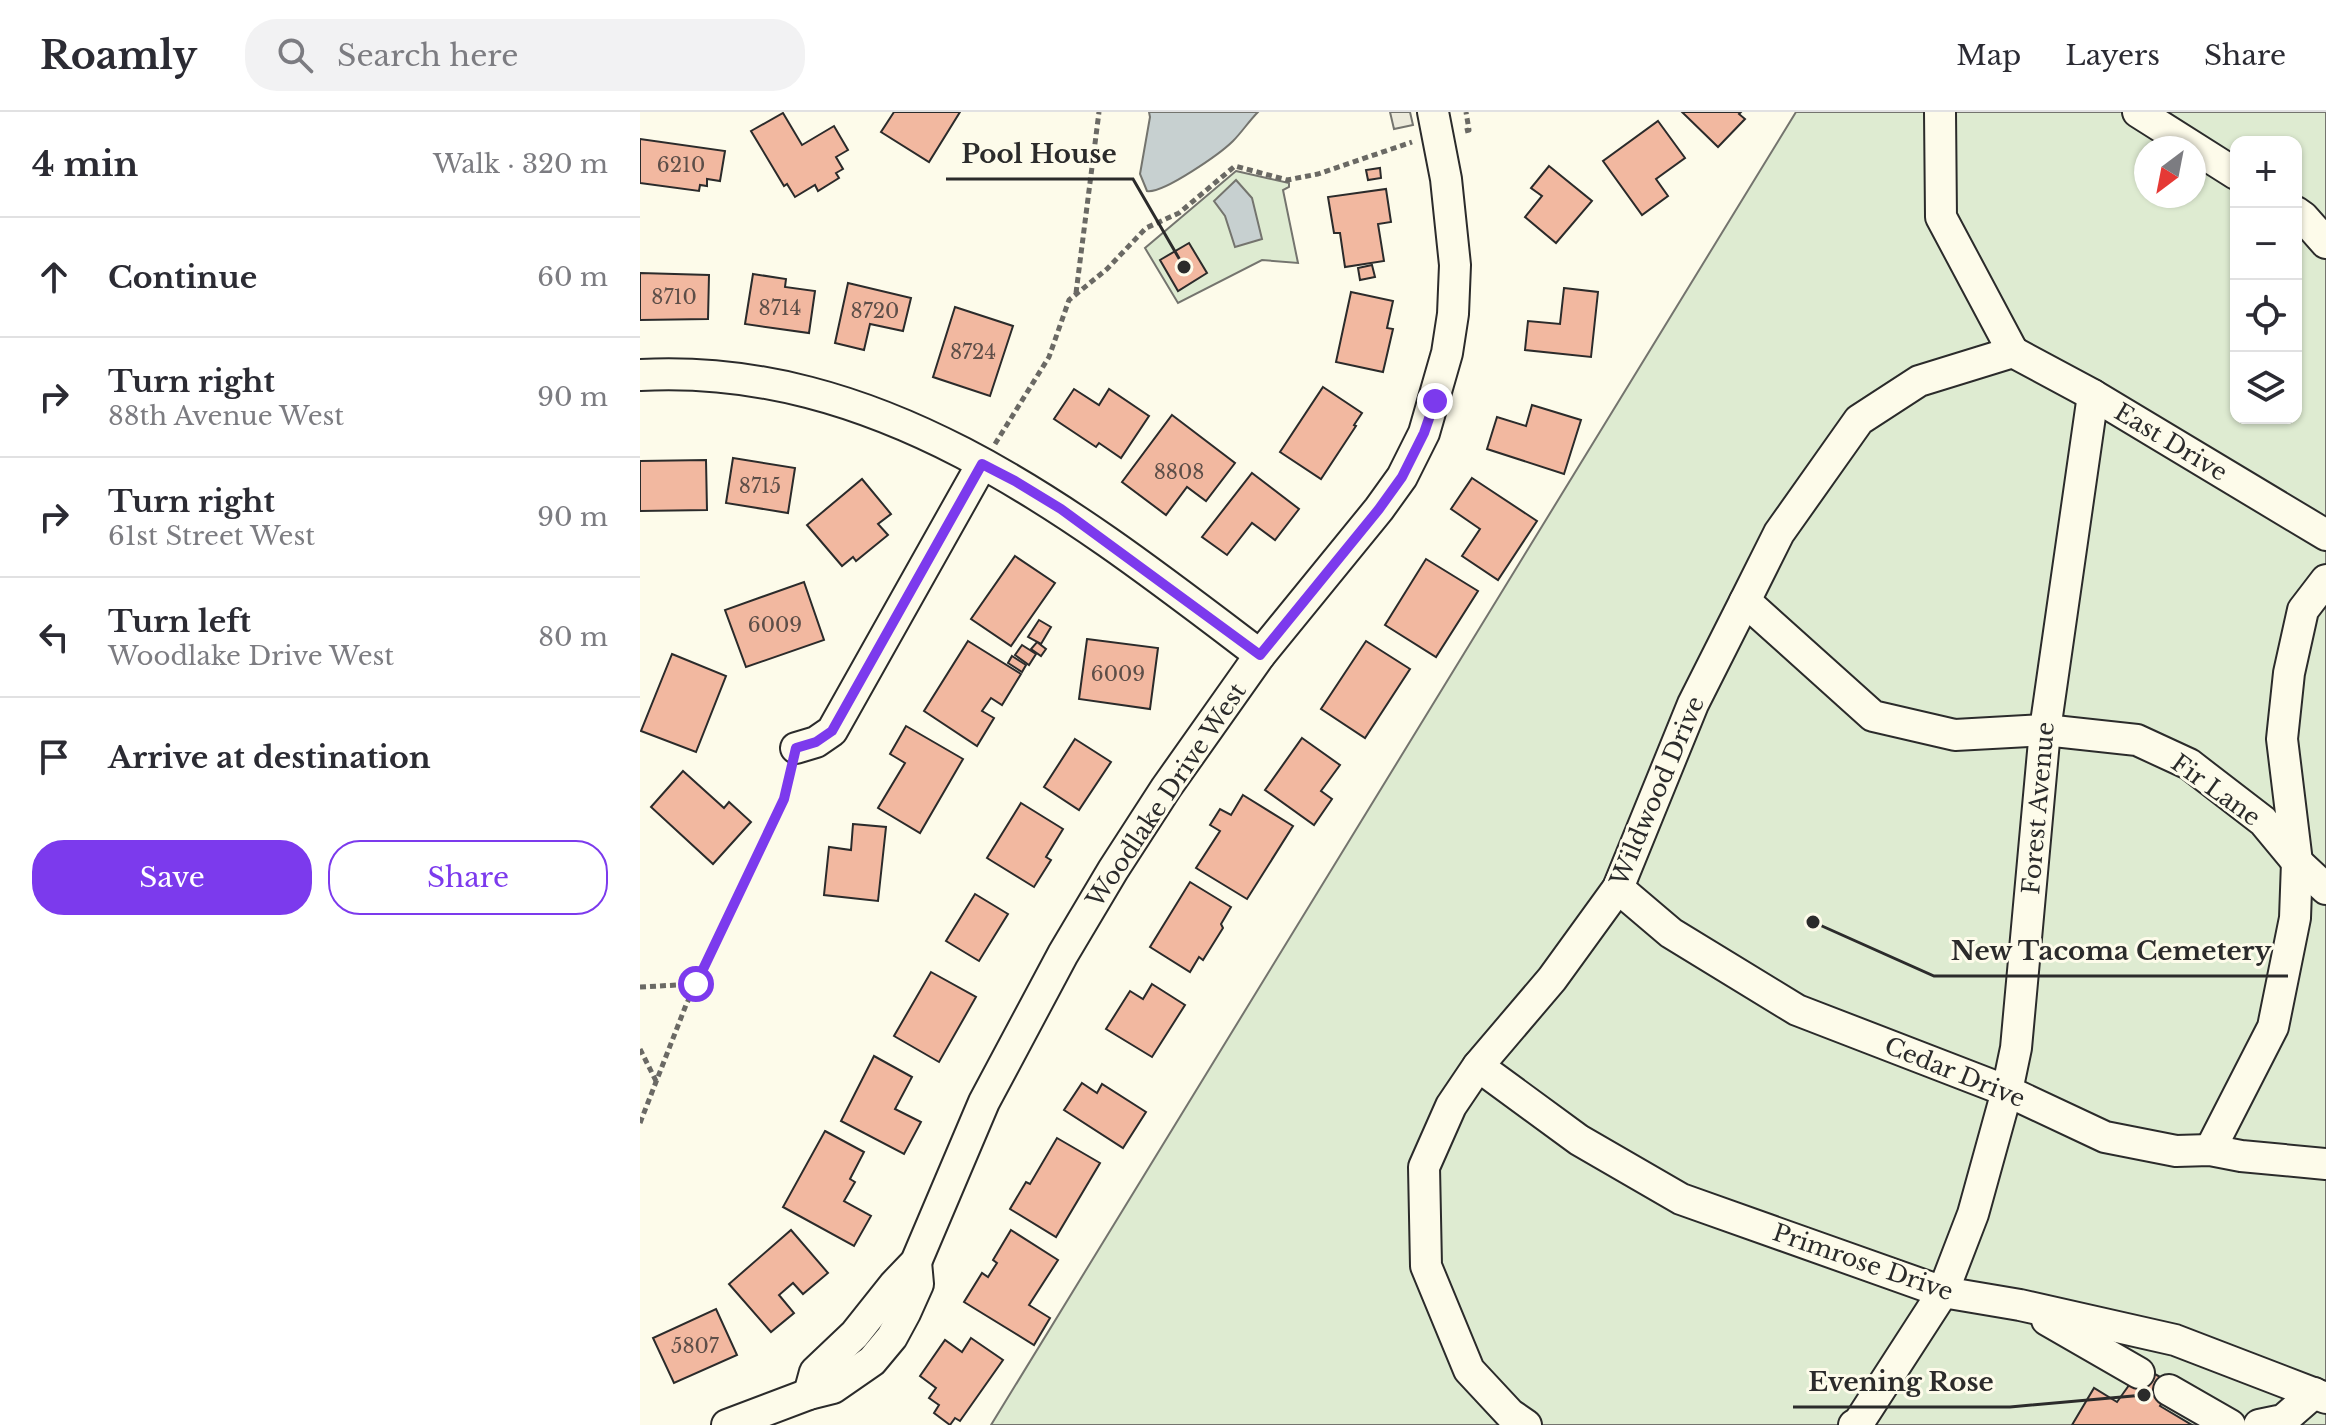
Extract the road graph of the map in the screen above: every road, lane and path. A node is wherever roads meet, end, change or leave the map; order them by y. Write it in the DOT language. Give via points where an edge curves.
graph roads {
  1 [pos="1099,112"];
  2 [pos="1466,112"];
  3 [pos="1940,112"];
  4 [pos="2138,112"];
  5 [pos="1437,119"];
  6 [pos="2230,170"];
  7 [pos="2302,216"];
  8 [pos="2326,243"];
  9 [pos="1076,294"];
  10 [pos="2013,352"];
  11 [pos="640,375"];
  12 [pos="2093,395"];
  13 [pos="982,464"];
  14 [pos="2326,535"];
  15 [pos="2326,580"];
  16 [pos="1745,601"];
  17 [pos="1260,655"];
  18 [pos="2045,730"];
  19 [pos="796,748"];
  20 [pos="2297,862"];
  21 [pos="1618,888"];
  22 [pos="2326,889"];
  23 [pos="696,984"];
  24 [pos="640,987"];
  25 [pos="640,1049"];
  26 [pos="1478,1066"];
  27 [pos="656,1081"];
  28 [pos="2007,1091"];
  29 [pos="640,1123"];
  30 [pos="2210,1150"];
  31 [pos="2326,1164"];
  32 [pos="1943,1292"];
  33 [pos="2020,1305"];
  34 [pos="2139,1373"];
  35 [pos="2169,1390"];
  36 [pos="2320,1395"];
  37 [pos="727,1425"];
  38 [pos="1526,1425"];
  39 [pos="1854,1425"];
  40 [pos="2230,1425"];
  41 [pos="2259,1425"];
  1 -- 9 [label="path"];
  2 -- 5 [label="path" via="1469,130"];
  3 -- 10 [label="street" via="1941,217"];
  4 -- 6 [label="street"];
  5 -- 9 [label="path" via="1411,143 1318,174 1287,180 1235,166 1179,213 1146,228"];
  5 -- 17 [label="street, Woodlake Drive West" via="1455,265 1453,314 1435,401 1402,477"];
  7 -- 8 [label="street"];
  9 -- 13 [label="path" via="1069,300 1049,357"];
  10 -- 12 [label="street, East Drive"];
  10 -- 16 [label="street, Wildwood Drive" via="1919,381 1859,420 1779,533"];
  11 -- 13 [label="street" via="770,383 813,392 908,425"];
  12 -- 14 [label="street, East Drive"];
  12 -- 18 [label="street, Forest Avenue"];
  13 -- 17 [label="street" via="1061,509"];
  13 -- 19 [label="street" via="832,731"];
  15 -- 20 [label="street" via="2303,610 2287,686 2282,739"];
  16 -- 18 [label="street, Fir Lane" via="1873,716 1955,735"];
  16 -- 21 [label="street, Wildwood Drive" via="1693,704"];
  17 -- 37 [label="street, Woodlake Drive West" via="1166,788 1063,954 984,1102 916,1262 918,1284 892,1337 848,1380"];
  18 -- 20 [label="street, Fir Lane" via="2137,740 2189,764 2263,821"];
  18 -- 28 [label="street, Forest Avenue" via="2016,1048"];
  19 -- 23 [label="path" via="784,799"];
  20 -- 22 [label="street, Fir Lane"];
  20 -- 30 [label="street" via="2295,918 2273,1027"];
  21 -- 26 [label="street, Wildwood Drive" via="1552,979"];
  21 -- 28 [label="street, Cedar Drive" via="1671,933 1797,1010"];
  23 -- 24 [label="path"];
  23 -- 27 [label="path"];
  25 -- 27 [label="path"];
  26 -- 32 [label="street, Primrose Drive" via="1579,1140 1681,1199"];
  26 -- 38 [label="street, Wildwood Drive" via="1451,1106 1424,1167 1426,1266 1469,1370"];
  27 -- 29 [label="path"];
  28 -- 30 [label="street, Cedar Drive" via="2105,1137 2176,1151"];
  28 -- 32 [label="street, Forest Avenue" via="1973,1214"];
  30 -- 31 [label="street, Cedar Drive"];
  32 -- 33 [label="street, Primrose Drive"];
  32 -- 39 [label="street, Forest Avenue"];
  33 -- 34 [label="street"];
  33 -- 36 [label="street, Primrose Drive" via="2175,1340"];
  35 -- 40 [label="street"];
  36 -- 41 [label="street" via="2283,1420"];
}
